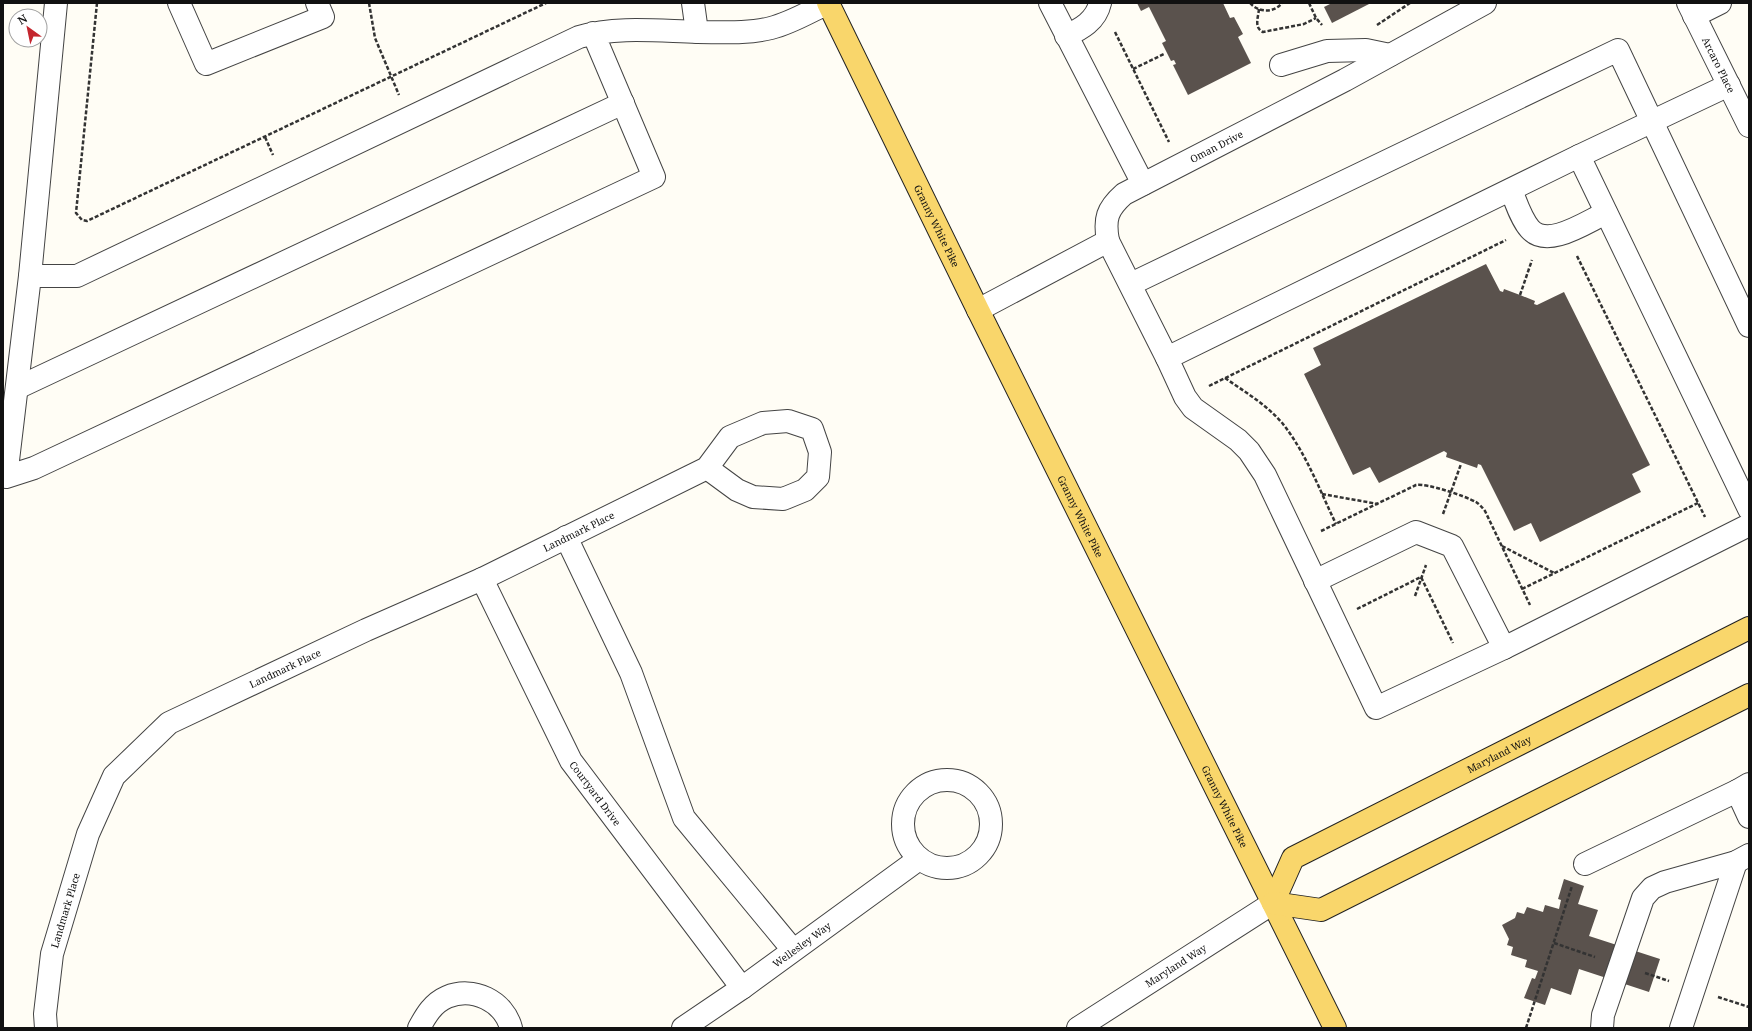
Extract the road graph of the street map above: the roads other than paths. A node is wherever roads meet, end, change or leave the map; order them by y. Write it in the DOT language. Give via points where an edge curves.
graph roads {
  1 [pos="56,3"];
  2 [pos="179,3"];
  3 [pos="318,3"];
  4 [pos="693,3"];
  5 [pos="828,3"];
  6 [pos="1050,3"];
  7 [pos="1100,3"];
  8 [pos="1485,3"];
  9 [pos="1720,3"];
  10 [pos="1691,9"];
  11 [pos="697,32"];
  12 [pos="593,33"];
  13 [pos="1066,36"];
  14 [pos="1390,55"];
  15 [pos="1281,65"];
  16 [pos="1729,85"];
  17 [pos="623,103"];
  18 [pos="1652,122"];
  19 [pos="1749,126"];
  20 [pos="1578,156"];
  21 [pos="1142,184"];
  22 [pos="1510,190"];
  23 [pos="1606,213"];
  24 [pos="1108,241"];
  25 [pos="30,276"];
  26 [pos="1131,284"];
  27 [pos="978,310"];
  28 [pos="1749,326"];
  29 [pos="1167,358"];
  30 [pos="17,388"];
  31 [pos="707,468"];
  32 [pos="1749,509"];
  33 [pos="1749,525"];
  34 [pos="566,537"];
  35 [pos="482,579"];
  36 [pos="1315,581"];
  37 [pos="1749,628"];
  38 [pos="1504,648"];
  39 [pos="1749,695"];
  40 [pos="1743,788"];
  41 [pos="1749,817"];
  42 [pos="1743,858"];
  43 [pos="919,859"];
  44 [pos="1585,864"];
  45 [pos="1273,903"];
  46 [pos="793,950"];
  47 [pos="742,988"];
  48 [pos="46,1028"];
  49 [pos="419,1028"];
  50 [pos="511,1028"];
  51 [pos="683,1028"];
  52 [pos="1078,1028"];
  53 [pos="1335,1028"];
  54 [pos="1602,1028"];
  55 [pos="1681,1028"];
  1 -- 25 [label="street"];
  2 -- 3 [label="street" via="206,64 324,17"];
  4 -- 11 [label="street"];
  5 -- 11 [label="street" via="770,28 738,32"];
  5 -- 27 [label="main road, Granny White Pike"];
  6 -- 13 [label="street"];
  7 -- 13 [label="street" via="1096,13 1085,26"];
  8 -- 14 [label="street, Oman Drive"];
  9 -- 10 [label="street"];
  10 -- 16 [label="street, Arcaro Place"];
  11 -- 12 [label="street"];
  12 -- 17 [label="street"];
  12 -- 25 [label="street" via="579,37 77,276"];
  13 -- 21 [label="street"];
  14 -- 15 [label="street" via="1366,50 1327,51"];
  14 -- 21 [label="street, Oman Drive"];
  16 -- 18 [label="street"];
  16 -- 19 [label="street, Arcaro Place"];
  17 -- 30 [label="street"];
  17 -- 30 [label="street" via="654,178 34,468 6,477"];
  18 -- 20 [label="street"];
  18 -- 26 [label="street" via="1618,50"];
  18 -- 28 [label="street"];
  20 -- 22 [label="street"];
  20 -- 23 [label="street"];
  21 -- 24 [label="street, Oman Drive" via="1124,194 1109,211 1105,225"];
  22 -- 23 [label="street" via="1535,232 1550,238"];
  22 -- 29 [label="street"];
  23 -- 32 [label="street"];
  24 -- 26 [label="street"];
  24 -- 27 [label="street"];
  25 -- 30 [label="street"];
  26 -- 29 [label="street"];
  27 -- 45 [label="main road, Granny White Pike"];
  29 -- 36 [label="street" via="1192,408 1238,440 1257,462"];
  31 -- 31 [label="street, Landmark Place" via="737,490 753,497 783,499 805,490 818,476 820,452 812,430 788,421 763,424 730,437"];
  31 -- 34 [label="street, Landmark Place"];
  33 -- 38 [label="street"];
  34 -- 35 [label="street, Landmark Place"];
  34 -- 46 [label="street" via="630,673 684,818"];
  35 -- 47 [label="street, Courtyard Drive" via="571,761"];
  35 -- 48 [label="street, Landmark Place" via="366,630 169,723 114,776 88,834 52,954 45,1014"];
  36 -- 38 [label="street" via="1416,532 1452,546"];
  36 -- 38 [label="street" via="1376,708"];
  37 -- 45 [label="main road, Maryland Way" via="1293,858"];
  39 -- 45 [label="main road" via="1321,910"];
  40 -- 41 [label="street"];
  40 -- 44 [label="street"];
  42 -- 54 [label="street" via="1664,882 1652,888 1643,898 1603,1015"];
  42 -- 55 [label="street"];
  43 -- 43 [label="street" via="936,868 958,868 978,856 987,843 992,828 991,815 982,796 968,785 944,779 923,787 911,797 904,810 902,832 907,846"];
  43 -- 46 [label="street, Wellesley Way"];
  45 -- 52 [label="street, Maryland Way"];
  45 -- 53 [label="main road, Granny White Pike"];
  46 -- 47 [label="street, Wellesley Way"];
  47 -- 51 [label="street, Wellesley Way"];
  49 -- 50 [label="street" via="431,1008 448,996 470,993 486,997 495,1003"];
}
